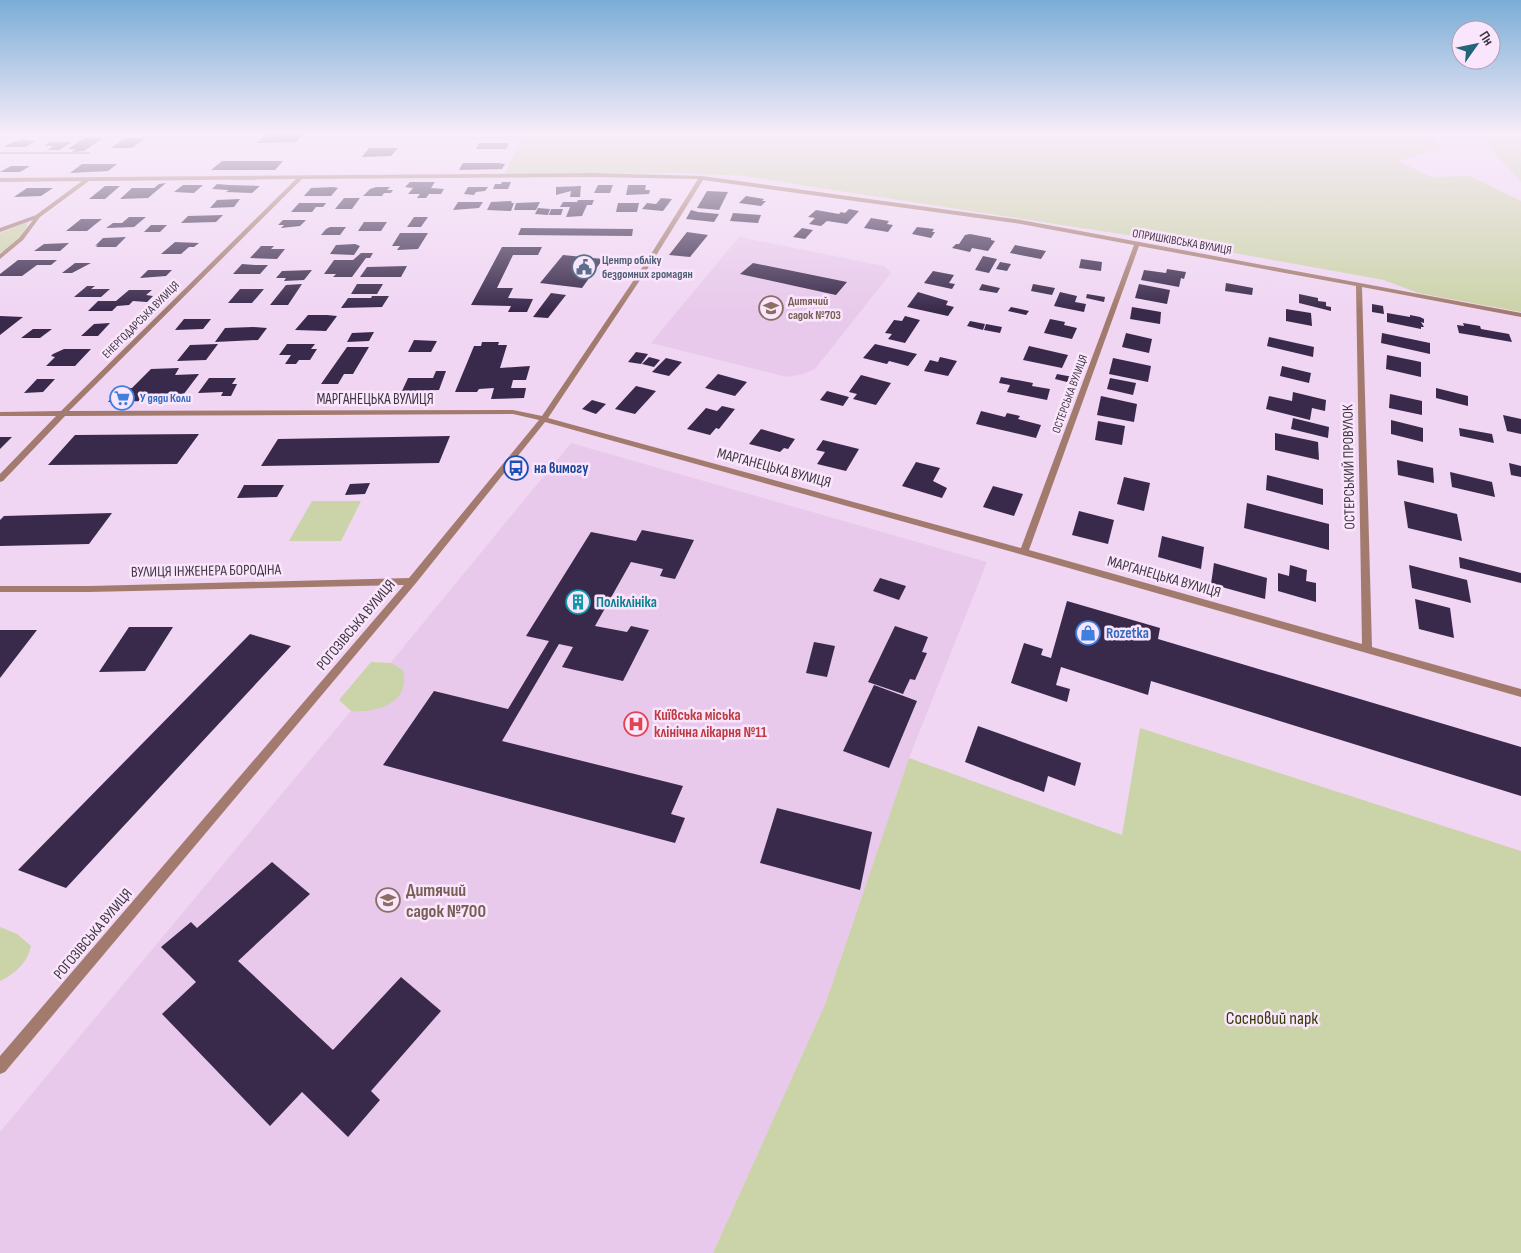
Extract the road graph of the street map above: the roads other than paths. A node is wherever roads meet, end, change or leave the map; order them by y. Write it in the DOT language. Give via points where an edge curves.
graph roads {
  1 [pos="68,193"];
  2 [pos="284,193"];
  3 [pos="692,193"];
  4 [pos="814,193"];
  5 [pos="38,216"];
  6 [pos="0,230"];
  7 [pos="1137,244"];
  8 [pos="0,257"];
  9 [pos="1359,284"];
  10 [pos="1521,315"];
  11 [pos="0,414"];
  12 [pos="63,414"];
  13 [pos="543,420"];
  14 [pos="0,479"];
  15 [pos="1024,552"];
  16 [pos="413,581"];
  17 [pos="0,589"];
  18 [pos="1366,648"];
  19 [pos="1521,693"];
  20 [pos="0,1067"];
  1 -- 5 [label="street"];
  2 -- 12 [label="street, ЕНЕРГОДАРСЬКА ВУЛИЦЯ"];
  3 -- 13 [label="street, РОГОЗІВСЬКА ВУЛИЦЯ"];
  4 -- 7 [label="street, ОПРИШКІВСЬКА ВУЛИЦЯ" via="1021,222"];
  5 -- 6 [label="street"];
  5 -- 8 [label="street" via="17,245"];
  7 -- 9 [label="street, ОПРИШКІВСЬКА ВУЛИЦЯ"];
  7 -- 15 [label="street, ОСТЕРСЬКА ВУЛИЦЯ"];
  9 -- 10 [label="street, ОПРИШКІВСЬКА ВУЛИЦЯ"];
  9 -- 18 [label="street, ОСТЕРСЬКИЙ ПРОВУЛОК"];
  11 -- 12 [label="street, МАРГАНЕЦЬКА ВУЛИЦЯ"];
  12 -- 13 [label="street, МАРГАНЕЦЬКА ВУЛИЦЯ" via="513,412"];
  12 -- 14 [label="street, ЕНЕРГОДАРСЬКА ВУЛИЦЯ"];
  13 -- 15 [label="street, МАРГАНЕЦЬКА ВУЛИЦЯ"];
  13 -- 16 [label="street, РОГОЗІВСЬКА ВУЛИЦЯ"];
  15 -- 18 [label="street, МАРГАНЕЦЬКА ВУЛИЦЯ"];
  16 -- 17 [label="street, ВУЛИЦЯ ІНЖЕНЕРА БОРОДІНА"];
  16 -- 20 [label="street, РОГОЗІВСЬКА ВУЛИЦЯ"];
  18 -- 19 [label="street, МАРГАНЕЦЬКА ВУЛИЦЯ"];
}
